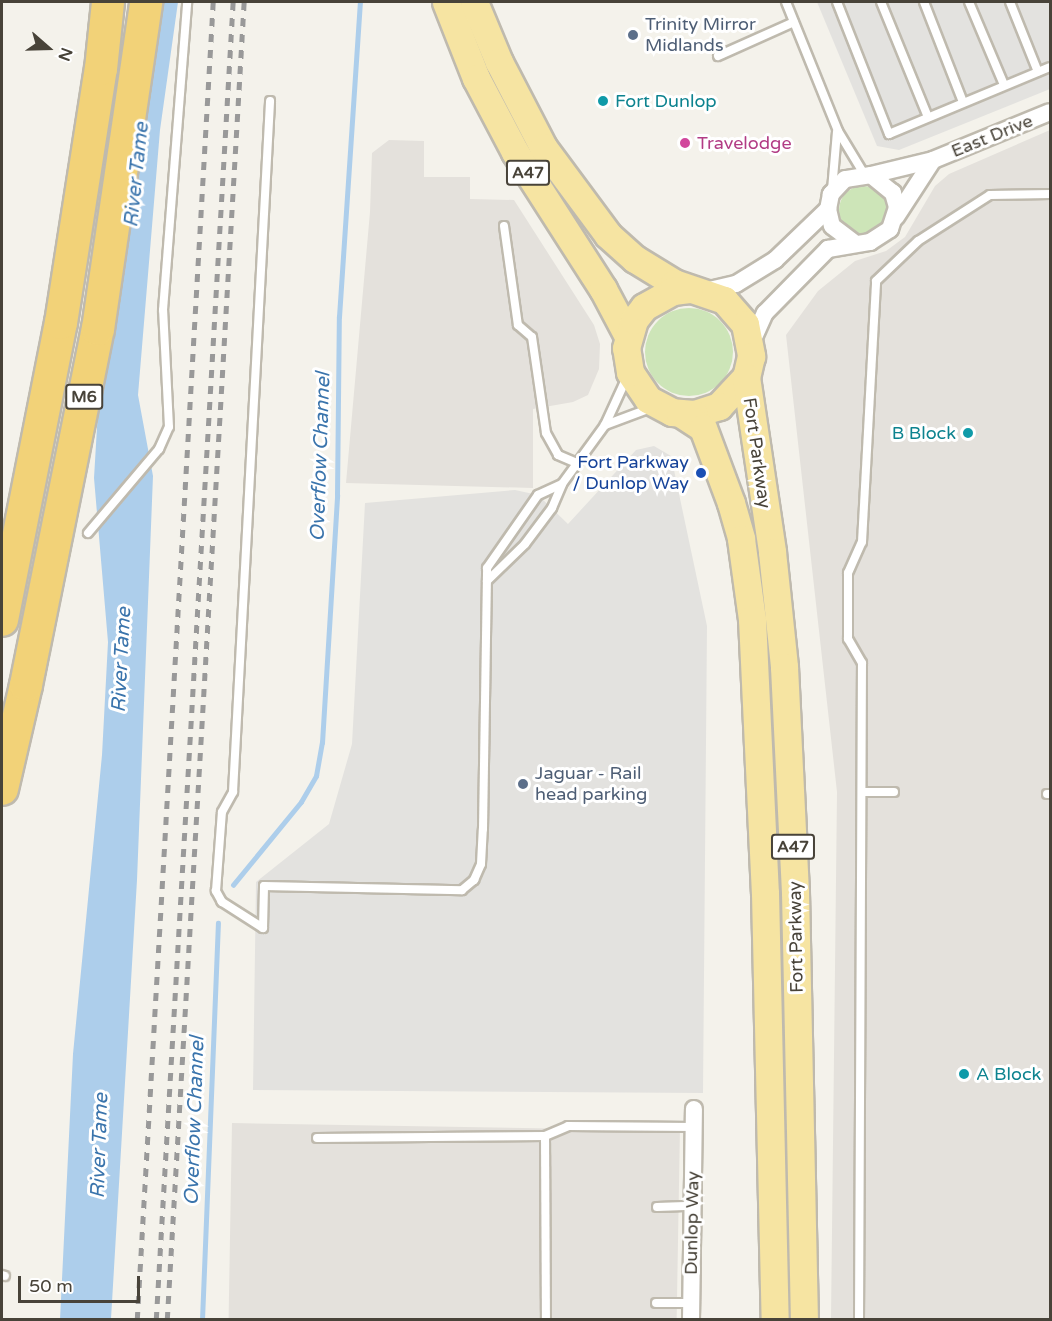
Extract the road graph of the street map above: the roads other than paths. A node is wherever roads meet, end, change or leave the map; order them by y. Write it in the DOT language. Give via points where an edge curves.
graph roads {
  1 [pos="108,2"];
  2 [pos="146,2"];
  3 [pos="187,2"];
  4 [pos="446,2"];
  5 [pos="474,2"];
  6 [pos="786,2"];
  7 [pos="837,2"];
  8 [pos="880,2"];
  9 [pos="924,2"];
  10 [pos="969,2"];
  11 [pos="1010,2"];
  12 [pos="794,22"];
  13 [pos="718,56"];
  14 [pos="1050,67"];
  15 [pos="1038,72"];
  16 [pos="1004,85"];
  17 [pos="270,101"];
  18 [pos="963,102"];
  19 [pos="1050,112"];
  20 [pos="928,117"];
  21 [pos="837,131"];
  22 [pos="933,160"];
  23 [pos="868,175"];
  24 [pos="1050,195"];
  25 [pos="830,201"];
  26 [pos="894,221"];
  27 [pos="504,226"];
  28 [pos="853,242"];
  29 [pos="697,290"];
  30 [pos="628,336"];
  31 [pos="751,345"];
  32 [pos="630,372"];
  33 [pos="746,377"];
  34 [pos="669,409"];
  35 [pos="605,425"];
  36 [pos="577,463"];
  37 [pos="562,483"];
  38 [pos="88,533"];
  39 [pos="487,581"];
  40 [pos="2,620"];
  41 [pos="2,789"];
  42 [pos="862,792"];
  43 [pos="894,792"];
  44 [pos="694,1110"];
  45 [pos="694,1127"];
  46 [pos="545,1136"];
  47 [pos="317,1138"];
  48 [pos="693,1206"];
  49 [pos="657,1208"];
  50 [pos="656,1303"];
  51 [pos="691,1311"];
  52 [pos="546,1320"];
  53 [pos="775,1320"];
  54 [pos="804,1320"];
  55 [pos="859,1320"];
  1 -- 40 [label="highway, M6" via="61,323"];
  2 -- 41 [label="highway, M6" via="98,329"];
  3 -- 38 [label="lane" via="163,310 169,427 159,449"];
  4 -- 30 [label="main road, A47" via="476,78 516,152"];
  5 -- 29 [label="main road, A47" via="499,62 543,147 608,236 635,259"];
  6 -- 12 [label="lane"];
  7 -- 20 [label="lane" via="889,134"];
  8 -- 20 [label="lane"];
  9 -- 18 [label="lane"];
  10 -- 16 [label="lane"];
  11 -- 15 [label="lane"];
  12 -- 13 [label="lane"];
  12 -- 21 [label="lane"];
  14 -- 15 [label="lane"];
  15 -- 16 [label="lane"];
  16 -- 18 [label="lane"];
  17 -- 39 [label="lane" via="232,792 222,812 216,891 222,902 263,928 264,886 462,890 474,880 481,864 483,829"];
  18 -- 20 [label="lane"];
  19 -- 22 [label="street, East Drive"];
  21 -- 23 [label="lane"];
  21 -- 25 [label="lane"];
  22 -- 23 [label="street, East Drive"];
  22 -- 26 [label="street, East Drive"];
  23 -- 25 [label="street" via="845,179"];
  23 -- 26 [label="street" via="893,193 897,207"];
  24 -- 42 [label="lane" via="990,195 918,241 876,281 862,542 848,573 848,639 862,663"];
  25 -- 28 [label="street" via="832,226"];
  25 -- 29 [label="street" via="775,260 756,273 736,284"];
  26 -- 28 [label="street" via="878,240"];
  27 -- 36 [label="lane" via="518,325 532,338 546,433 558,455"];
  28 -- 31 [label="street" via="828,249 806,267 765,313"];
  29 -- 30 [label="main road" via="657,297 634,320"];
  29 -- 31 [label="main road, A47" via="732,306 745,324"];
  30 -- 32 [label="main road, A47"];
  31 -- 33 [label="main road, Fort Parkway / A47"];
  32 -- 34 [label="main road, Fort Parkway / A47" via="640,391"];
  32 -- 35 [label="lane"];
  33 -- 34 [label="main road, Fort Parkway" via="719,406"];
  33 -- 54 [label="main road, Fort Parkway / A47" via="772,552 784,668 795,892"];
  34 -- 35 [label="lane"];
  34 -- 53 [label="main road, Fort Parkway / A47" via="703,428 741,538 752,619 766,904"];
  35 -- 36 [label="lane"];
  36 -- 37 [label="lane"];
  37 -- 39 [label="lane" via="552,508 525,544"];
  37 -- 39 [label="lane" via="538,495 511,530 487,567"];
  42 -- 43 [label="lane"];
  42 -- 55 [label="lane"];
  44 -- 45 [label="street, Dunlop Way"];
  45 -- 46 [label="lane" via="568,1126"];
  45 -- 48 [label="street, Dunlop Way"];
  46 -- 47 [label="lane"];
  46 -- 52 [label="lane"];
  48 -- 49 [label="lane"];
  48 -- 51 [label="street, Dunlop Way"];
  50 -- 51 [label="lane"];
}
